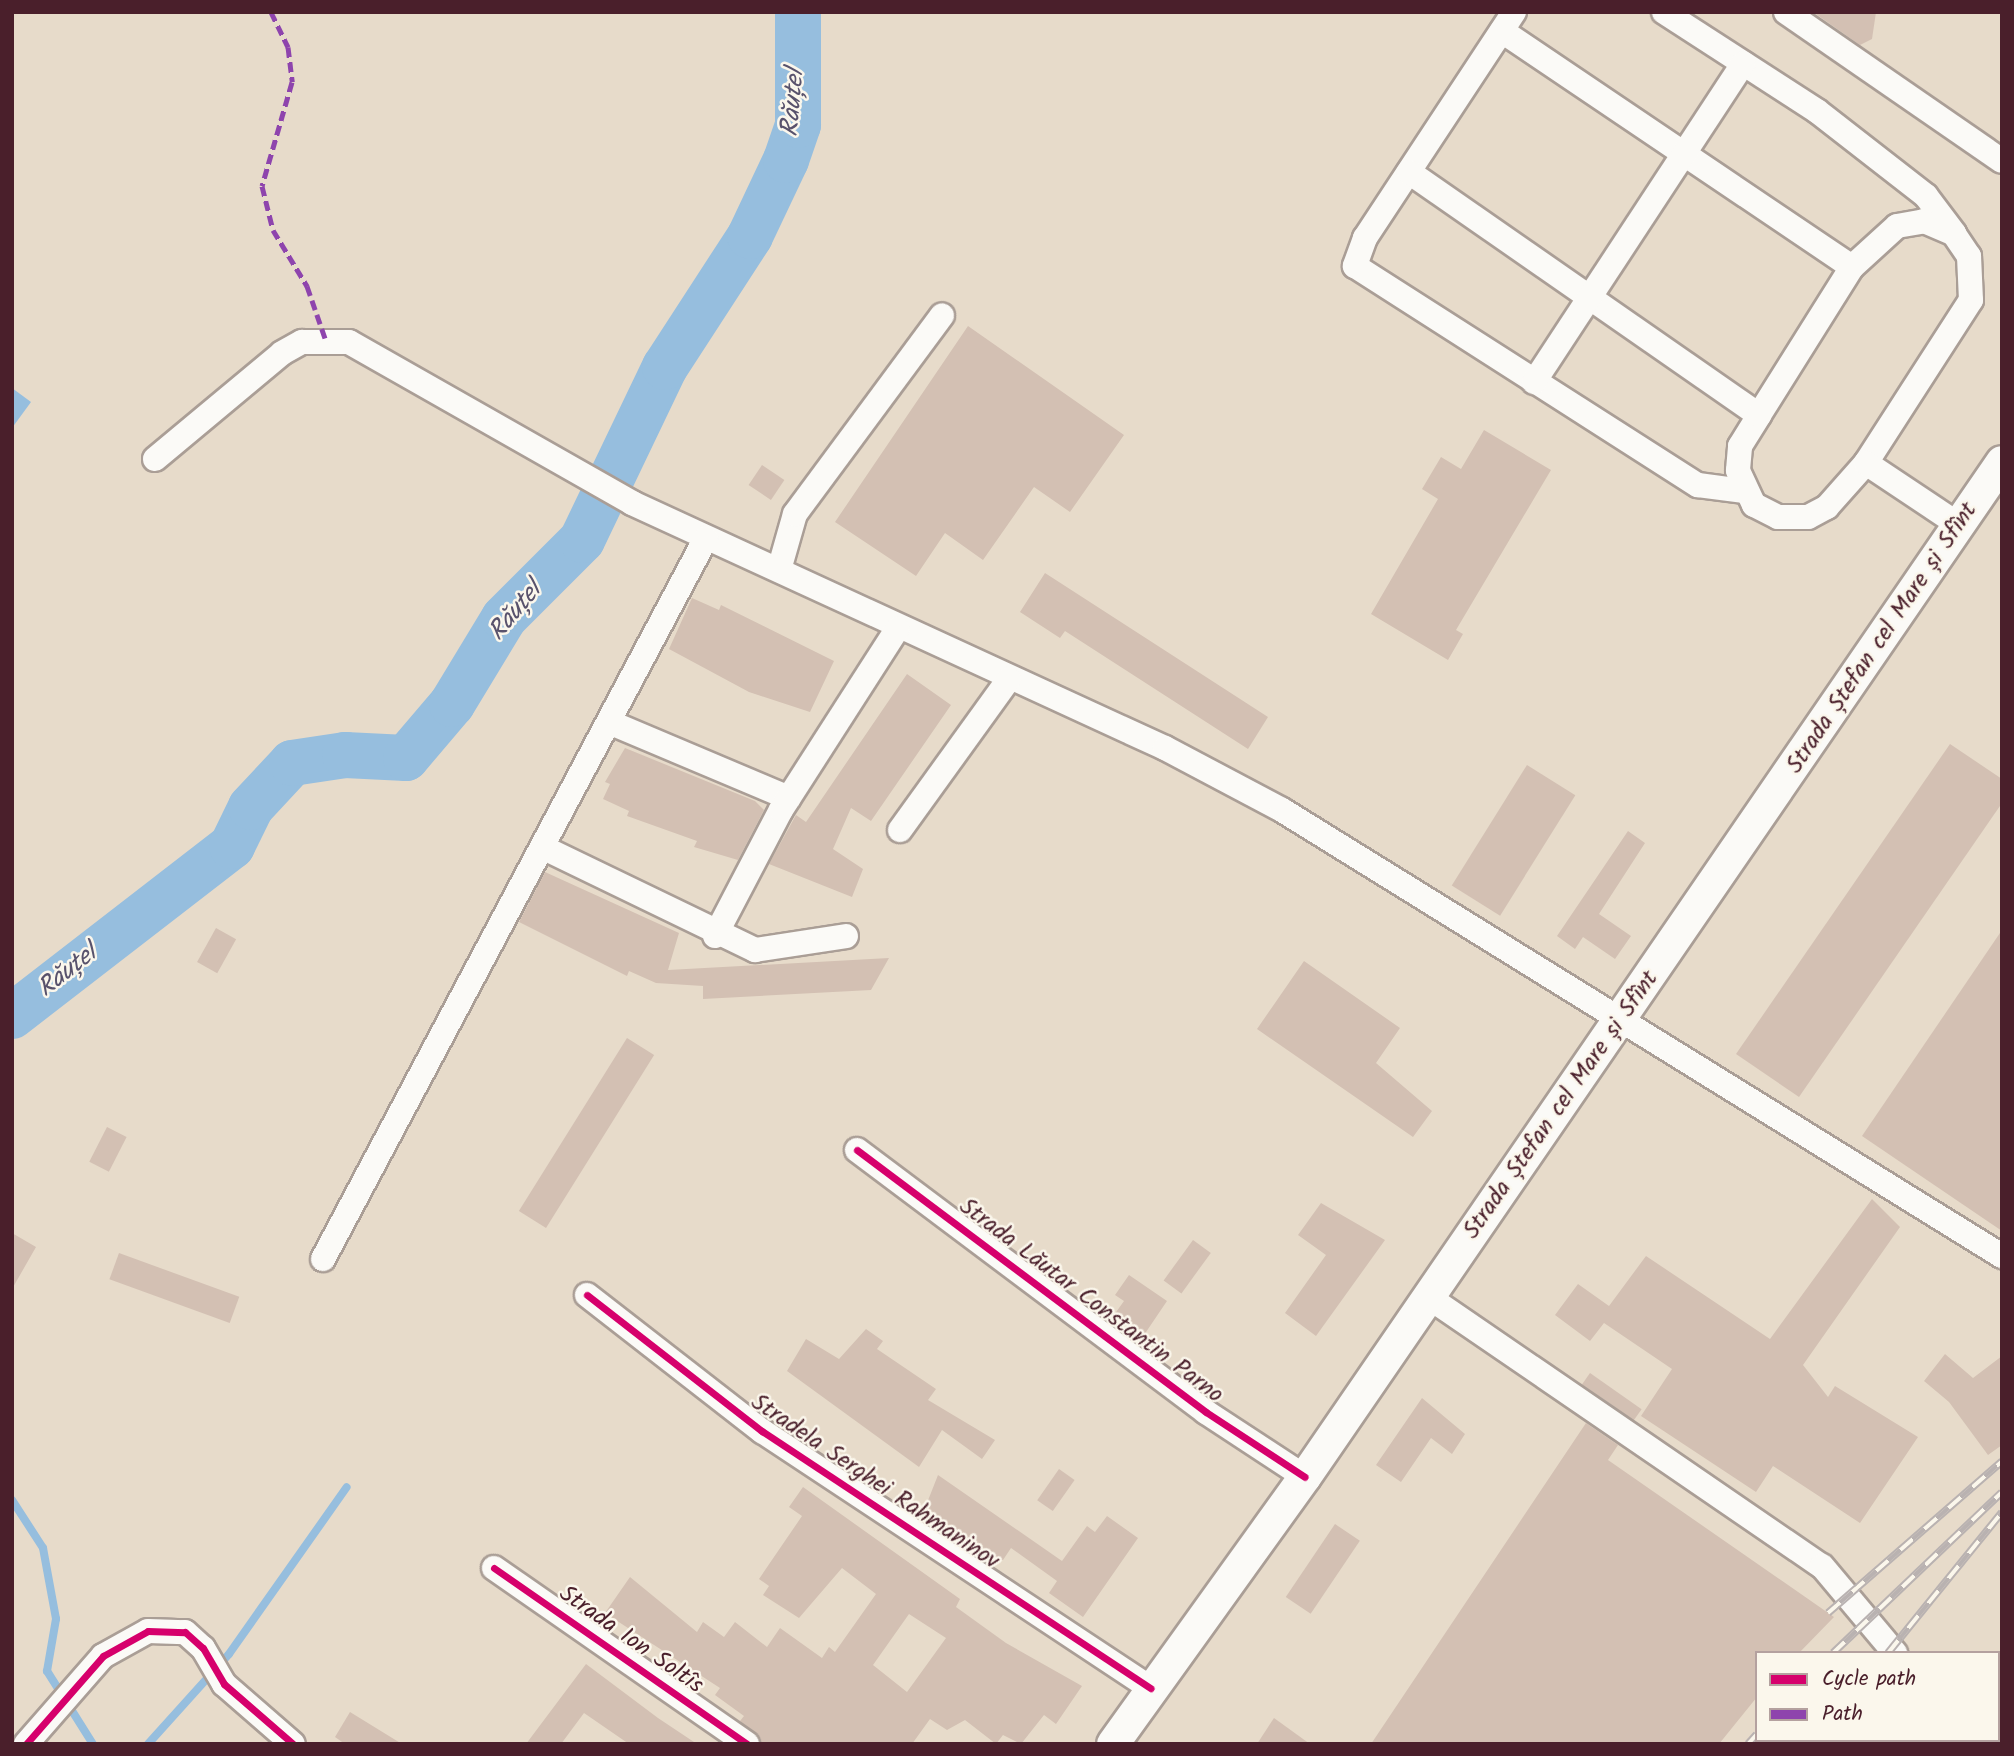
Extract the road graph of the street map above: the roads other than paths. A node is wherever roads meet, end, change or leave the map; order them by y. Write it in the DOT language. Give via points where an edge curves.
graph roads {
  1 [pos="1664,12"];
  2 [pos="1786,12"];
  3 [pos="1508,22"];
  4 [pos="1743,64"];
  5 [pos="1686,151"];
  6 [pos="2002,161"];
  7 [pos="1409,172"];
  8 [pos="1954,234"];
  9 [pos="1852,267"];
  10 [pos="1588,300"];
  11 [pos="942,315"];
  12 [pos="1534,382"];
  13 [pos="1759,415"];
  14 [pos="155,459"];
  15 [pos="2002,462"];
  16 [pos="1866,463"];
  17 [pos="1743,491"];
  18 [pos="1959,525"];
  19 [pos="706,538"];
  20 [pos="779,570"];
  21 [pos="897,629"];
  22 [pos="1009,679"];
  23 [pos="609,722"];
  24 [pos="789,798"];
  25 [pos="900,830"];
  26 [pos="542,847"];
  27 [pos="715,936"];
  28 [pos="846,936"];
  29 [pos="1621,1019"];
  30 [pos="857,1150"];
  31 [pos="2002,1256"];
  32 [pos="323,1259"];
  33 [pos="587,1295"];
  34 [pos="1427,1296"];
  35 [pos="1305,1477"];
  36 [pos="494,1568"];
  37 [pos="1893,1651"];
  38 [pos="1151,1688"];
  39 [pos="26,1744"];
  40 [pos="293,1744"];
  41 [pos="747,1744"];
  42 [pos="1113,1744"];
  1 -- 4 [label="street"];
  2 -- 6 [label="street"];
  3 -- 5 [label="street"];
  3 -- 7 [label="street"];
  4 -- 5 [label="street"];
  4 -- 8 [label="street" via="1816,111 1926,197"];
  5 -- 9 [label="street"];
  5 -- 10 [label="street"];
  7 -- 10 [label="street"];
  7 -- 12 [label="street" via="1365,238 1355,266"];
  8 -- 9 [label="street" via="1924,221 1897,226"];
  8 -- 16 [label="street" via="1971,264 1971,300"];
  9 -- 13 [label="street"];
  10 -- 12 [label="street"];
  10 -- 13 [label="street"];
  11 -- 20 [label="street" via="795,514"];
  12 -- 17 [label="street" via="1698,485"];
  13 -- 17 [label="street" via="1740,446"];
  14 -- 19 [label="street" via="282,353 325,338 349,342 632,503"];
  15 -- 18 [label="main road, Strada Ștefan cel Mare și Sfînt"];
  16 -- 17 [label="street" via="1827,508 1808,517 1778,517"];
  16 -- 18 [label="street"];
  18 -- 29 [label="main road, Strada Ștefan cel Mare și Sfînt"];
  19 -- 20 [label="street"];
  19 -- 23 [label="street"];
  20 -- 21 [label="street"];
  21 -- 22 [label="street"];
  21 -- 24 [label="street"];
  22 -- 25 [label="street"];
  22 -- 29 [label="street" via="1165,748 1282,810"];
  23 -- 24 [label="street"];
  23 -- 26 [label="street"];
  24 -- 27 [label="street"];
  26 -- 27 [label="street"];
  26 -- 32 [label="street"];
  27 -- 28 [label="street" via="755,950"];
  29 -- 31 [label="street"];
  29 -- 34 [label="main road, Strada Ștefan cel Mare și Sfînt"];
  30 -- 35 [label="street, Strada Lăutar Constantin Parno" via="1206,1412"];
  33 -- 38 [label="street, Stradela Serghei Rahmaninov" via="762,1431"];
  34 -- 35 [label="main road, Strada Ștefan cel Mare și Sfînt"];
  34 -- 37 [label="street" via="1822,1566"];
  35 -- 38 [label="main road, Strada Ștefan cel Mare și Sfînt"];
  36 -- 41 [label="street, Strada Ion Soltîs"];
  38 -- 42 [label="main road, Strada Ștefan cel Mare și Sfînt"];
  39 -- 40 [label="street" via="112,1649 148,1631 185,1632 203,1648 224,1684"];
}
